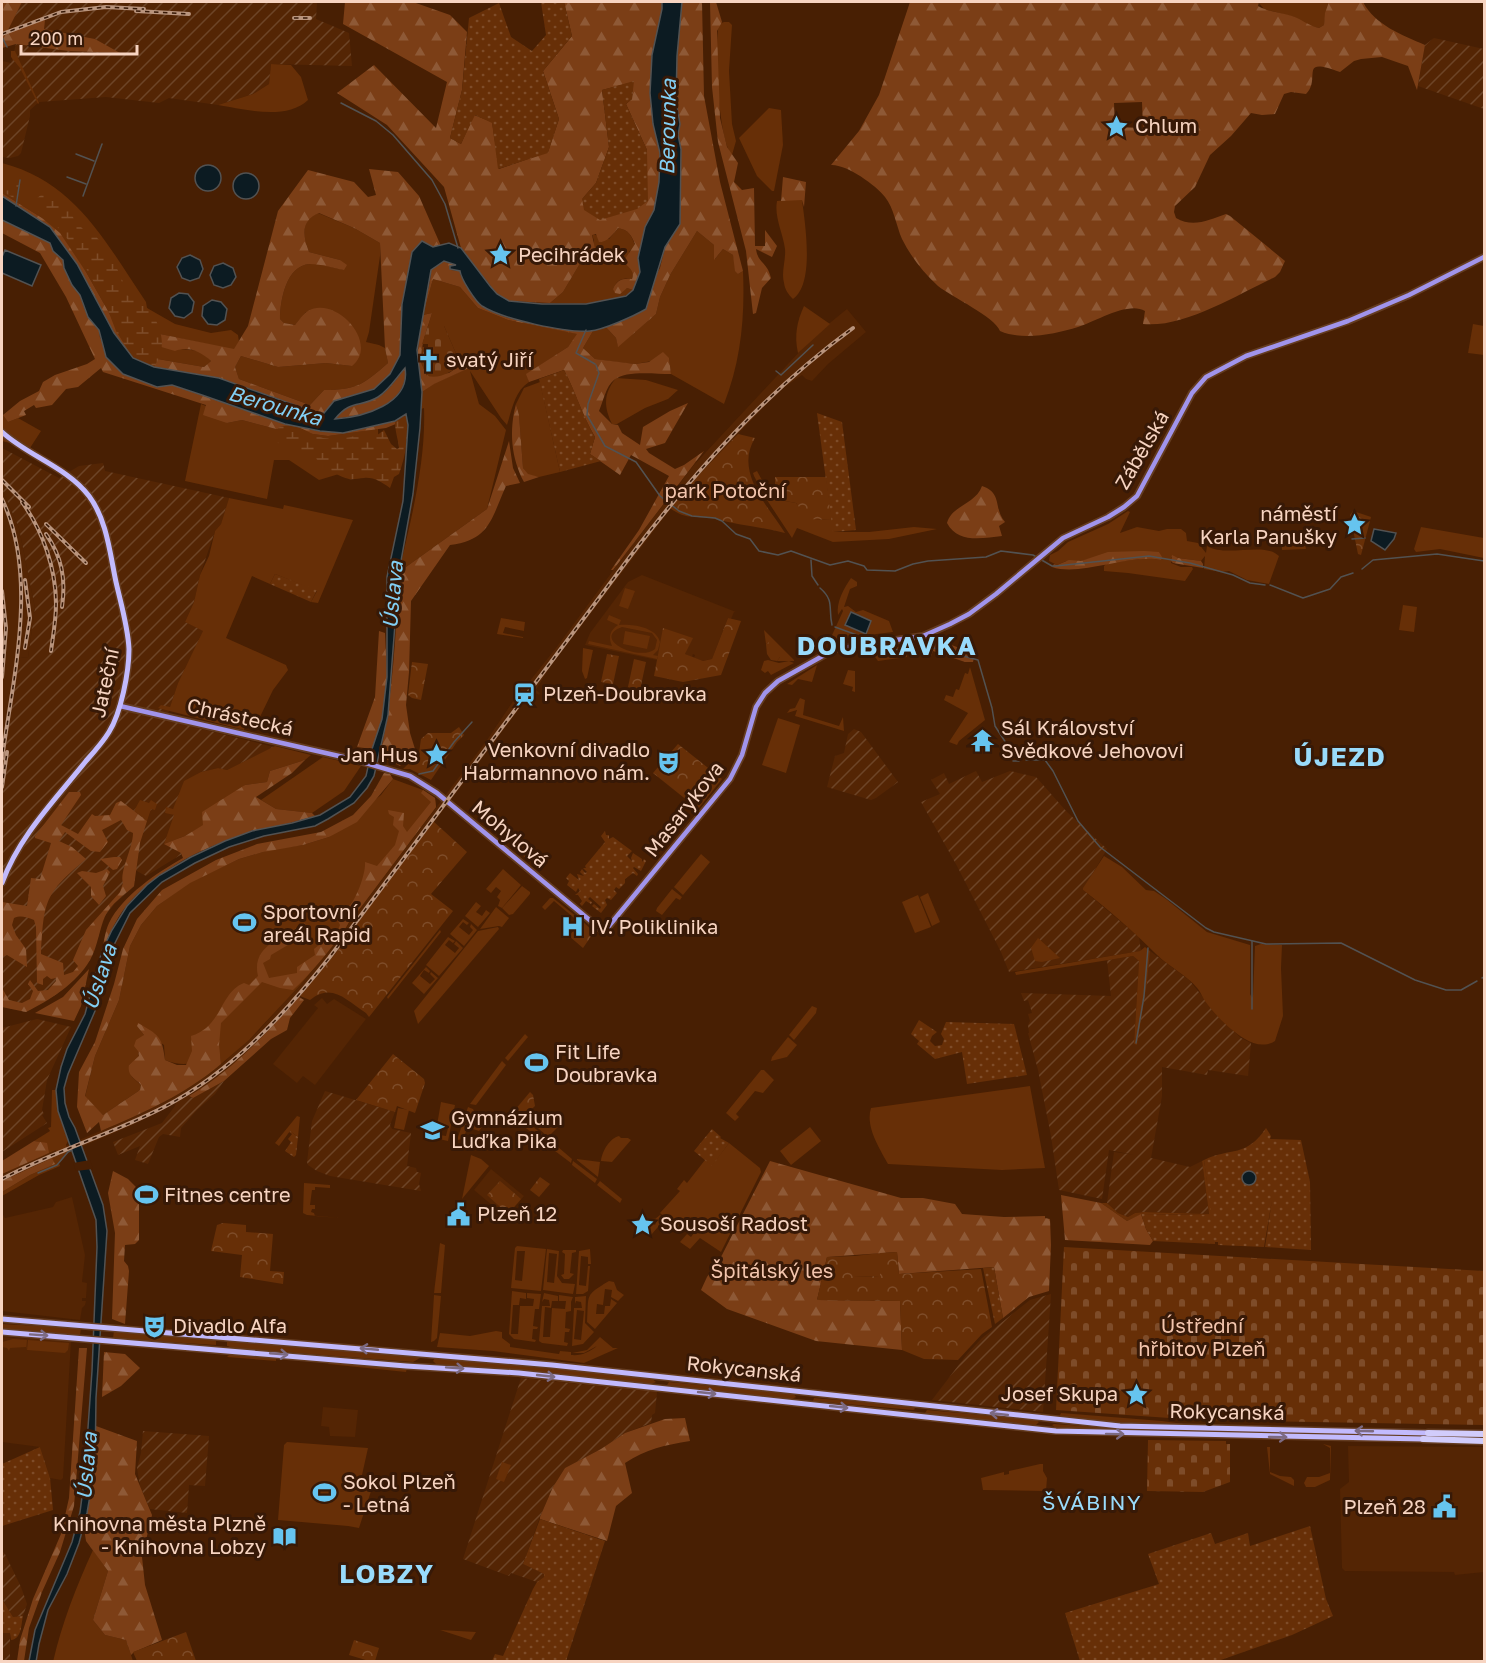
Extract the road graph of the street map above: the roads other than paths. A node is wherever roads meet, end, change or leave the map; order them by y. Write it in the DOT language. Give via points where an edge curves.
graph roads {
  1 [pos="1485,257"];
  2 [pos="2,432"];
  3 [pos="765,693"];
  4 [pos="120,706"];
  5 [pos="390,770"];
  6 [pos="2,883"];
  7 [pos="604,932"];
  8 [pos="2,1319"];
  9 [pos="2,1332"];
  10 [pos="1428,1433"];
  11 [pos="1485,1434"];
  12 [pos="1423,1439"];
  13 [pos="1485,1441"];
  1 -- 3 [label="main road, Zábělská" via="1409,295 1246,356 1206,377 1192,393 1137,496 1124,507 1067,535 996,594 950,624 923,636 835,649 786,676"];
  2 -- 4 [label="main road, Jateční" via="77,483 98,511 128,642"];
  3 -- 7 [label="main road, Masarykova" via="753,714 742,755 730,779"];
  4 -- 5 [label="main road, Chrástecká"];
  4 -- 6 [label="main road, Jateční" via="110,732 34,825"];
  5 -- 7 [label="main road, Mohylová" via="430,788"];
  10 -- 8 [label="main road, Rokycanská, one-way" via="1120,1426 552,1365"];
  9 -- 12 [label="main road, Rokycanská, one-way" via="508,1372 1056,1431"];
  10 -- 11 [label="highway, Rokycanská"];
  12 -- 13 [label="highway, Rokycanská"];
}
